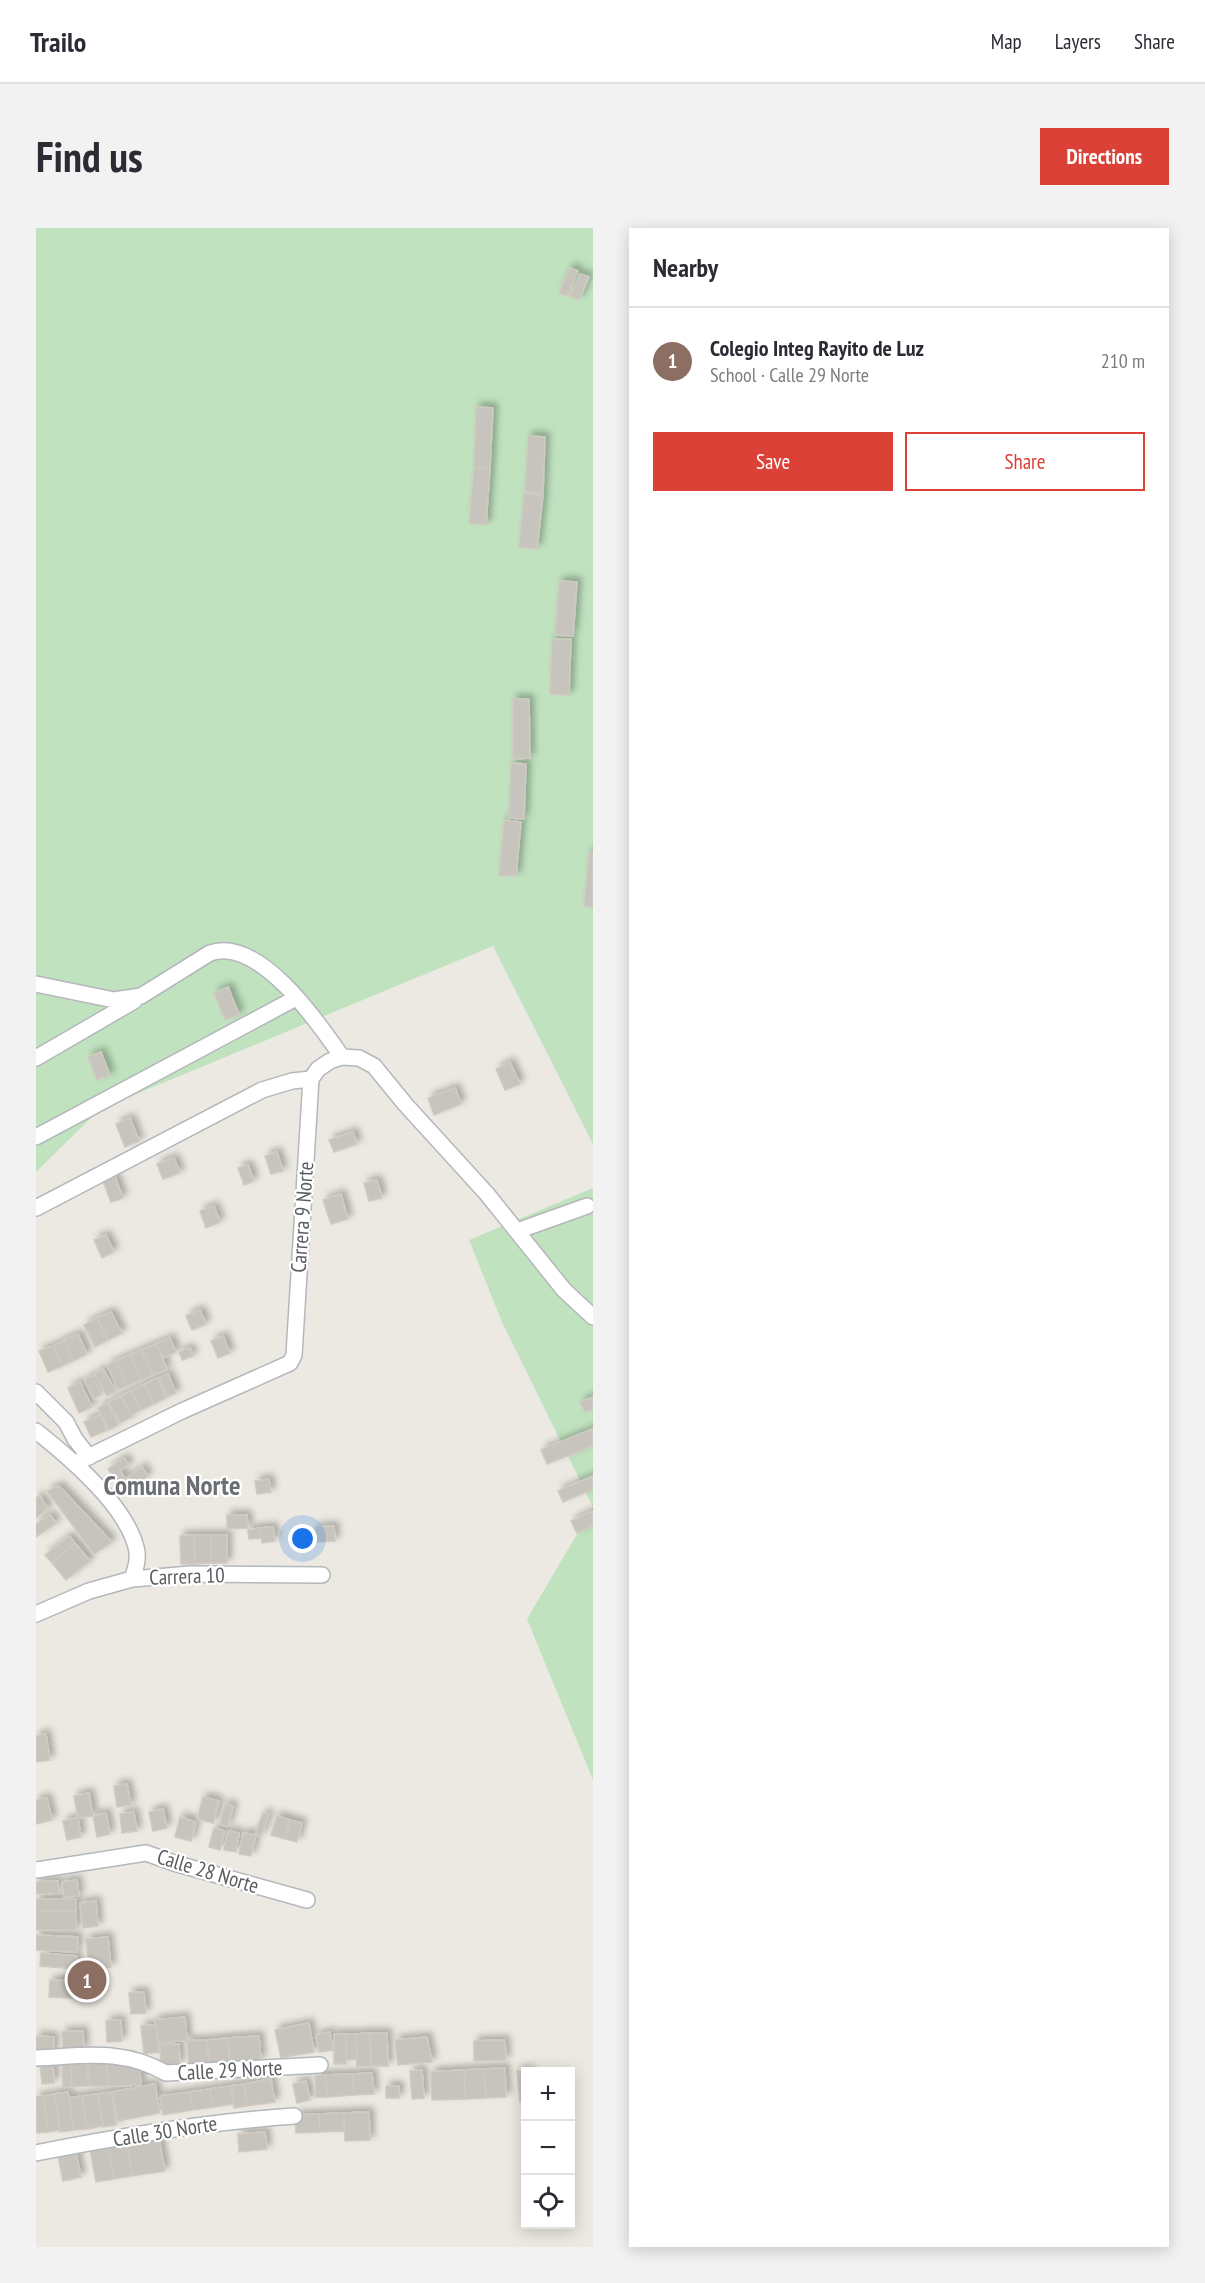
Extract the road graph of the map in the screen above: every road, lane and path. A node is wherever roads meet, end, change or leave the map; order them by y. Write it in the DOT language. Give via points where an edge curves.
graph roads {
  1 [pos="36,984"];
  2 [pos="141,996"];
  3 [pos="296,998"];
  4 [pos="342,1057"];
  5 [pos="36,1058"];
  6 [pos="311,1079"];
  7 [pos="36,1137"];
  8 [pos="587,1206"];
  9 [pos="36,1208"];
  10 [pos="517,1231"];
  11 [pos="593,1317"];
  12 [pos="38,1387"];
  13 [pos="36,1431"];
  14 [pos="83,1460"];
  15 [pos="322,1575"];
  16 [pos="132,1579"];
  17 [pos="36,1614"];
  18 [pos="36,1870"];
  19 [pos="308,1900"];
  20 [pos="36,2058"];
  21 [pos="320,2065"];
  22 [pos="294,2116"];
  23 [pos="36,2153"];
  1 -- 2 [label="street" via="114,1000"];
  2 -- 3 [label="street" via="210,953 226,949 244,955 268,971"];
  2 -- 5 [label="street"];
  3 -- 4 [label="street"];
  3 -- 7 [label="street"];
  4 -- 6 [label="street" via="318,1069"];
  4 -- 10 [label="street" via="359,1058 374,1066"];
  6 -- 9 [label="street" via="262,1090"];
  6 -- 14 [label="street, Carrera 9 Norte" via="294,1355 290,1363"];
  8 -- 10 [label="street"];
  10 -- 11 [label="street" via="564,1290"];
  12 -- 14 [label="street" via="66,1422"];
  13 -- 14 [label="street, Carrera 10"];
  14 -- 16 [label="street, Carrera 10" via="127,1526 136,1547 138,1561"];
  15 -- 16 [label="street, Carrera 10" via="191,1574"];
  16 -- 17 [label="street"];
  18 -- 19 [label="street, Calle 28 Norte" via="146,1852"];
  20 -- 21 [label="street, Calle 29 Norte" via="112,2054 150,2064 166,2073"];
  22 -- 23 [label="street, Calle 30 Norte" via="198,2126"];
}
